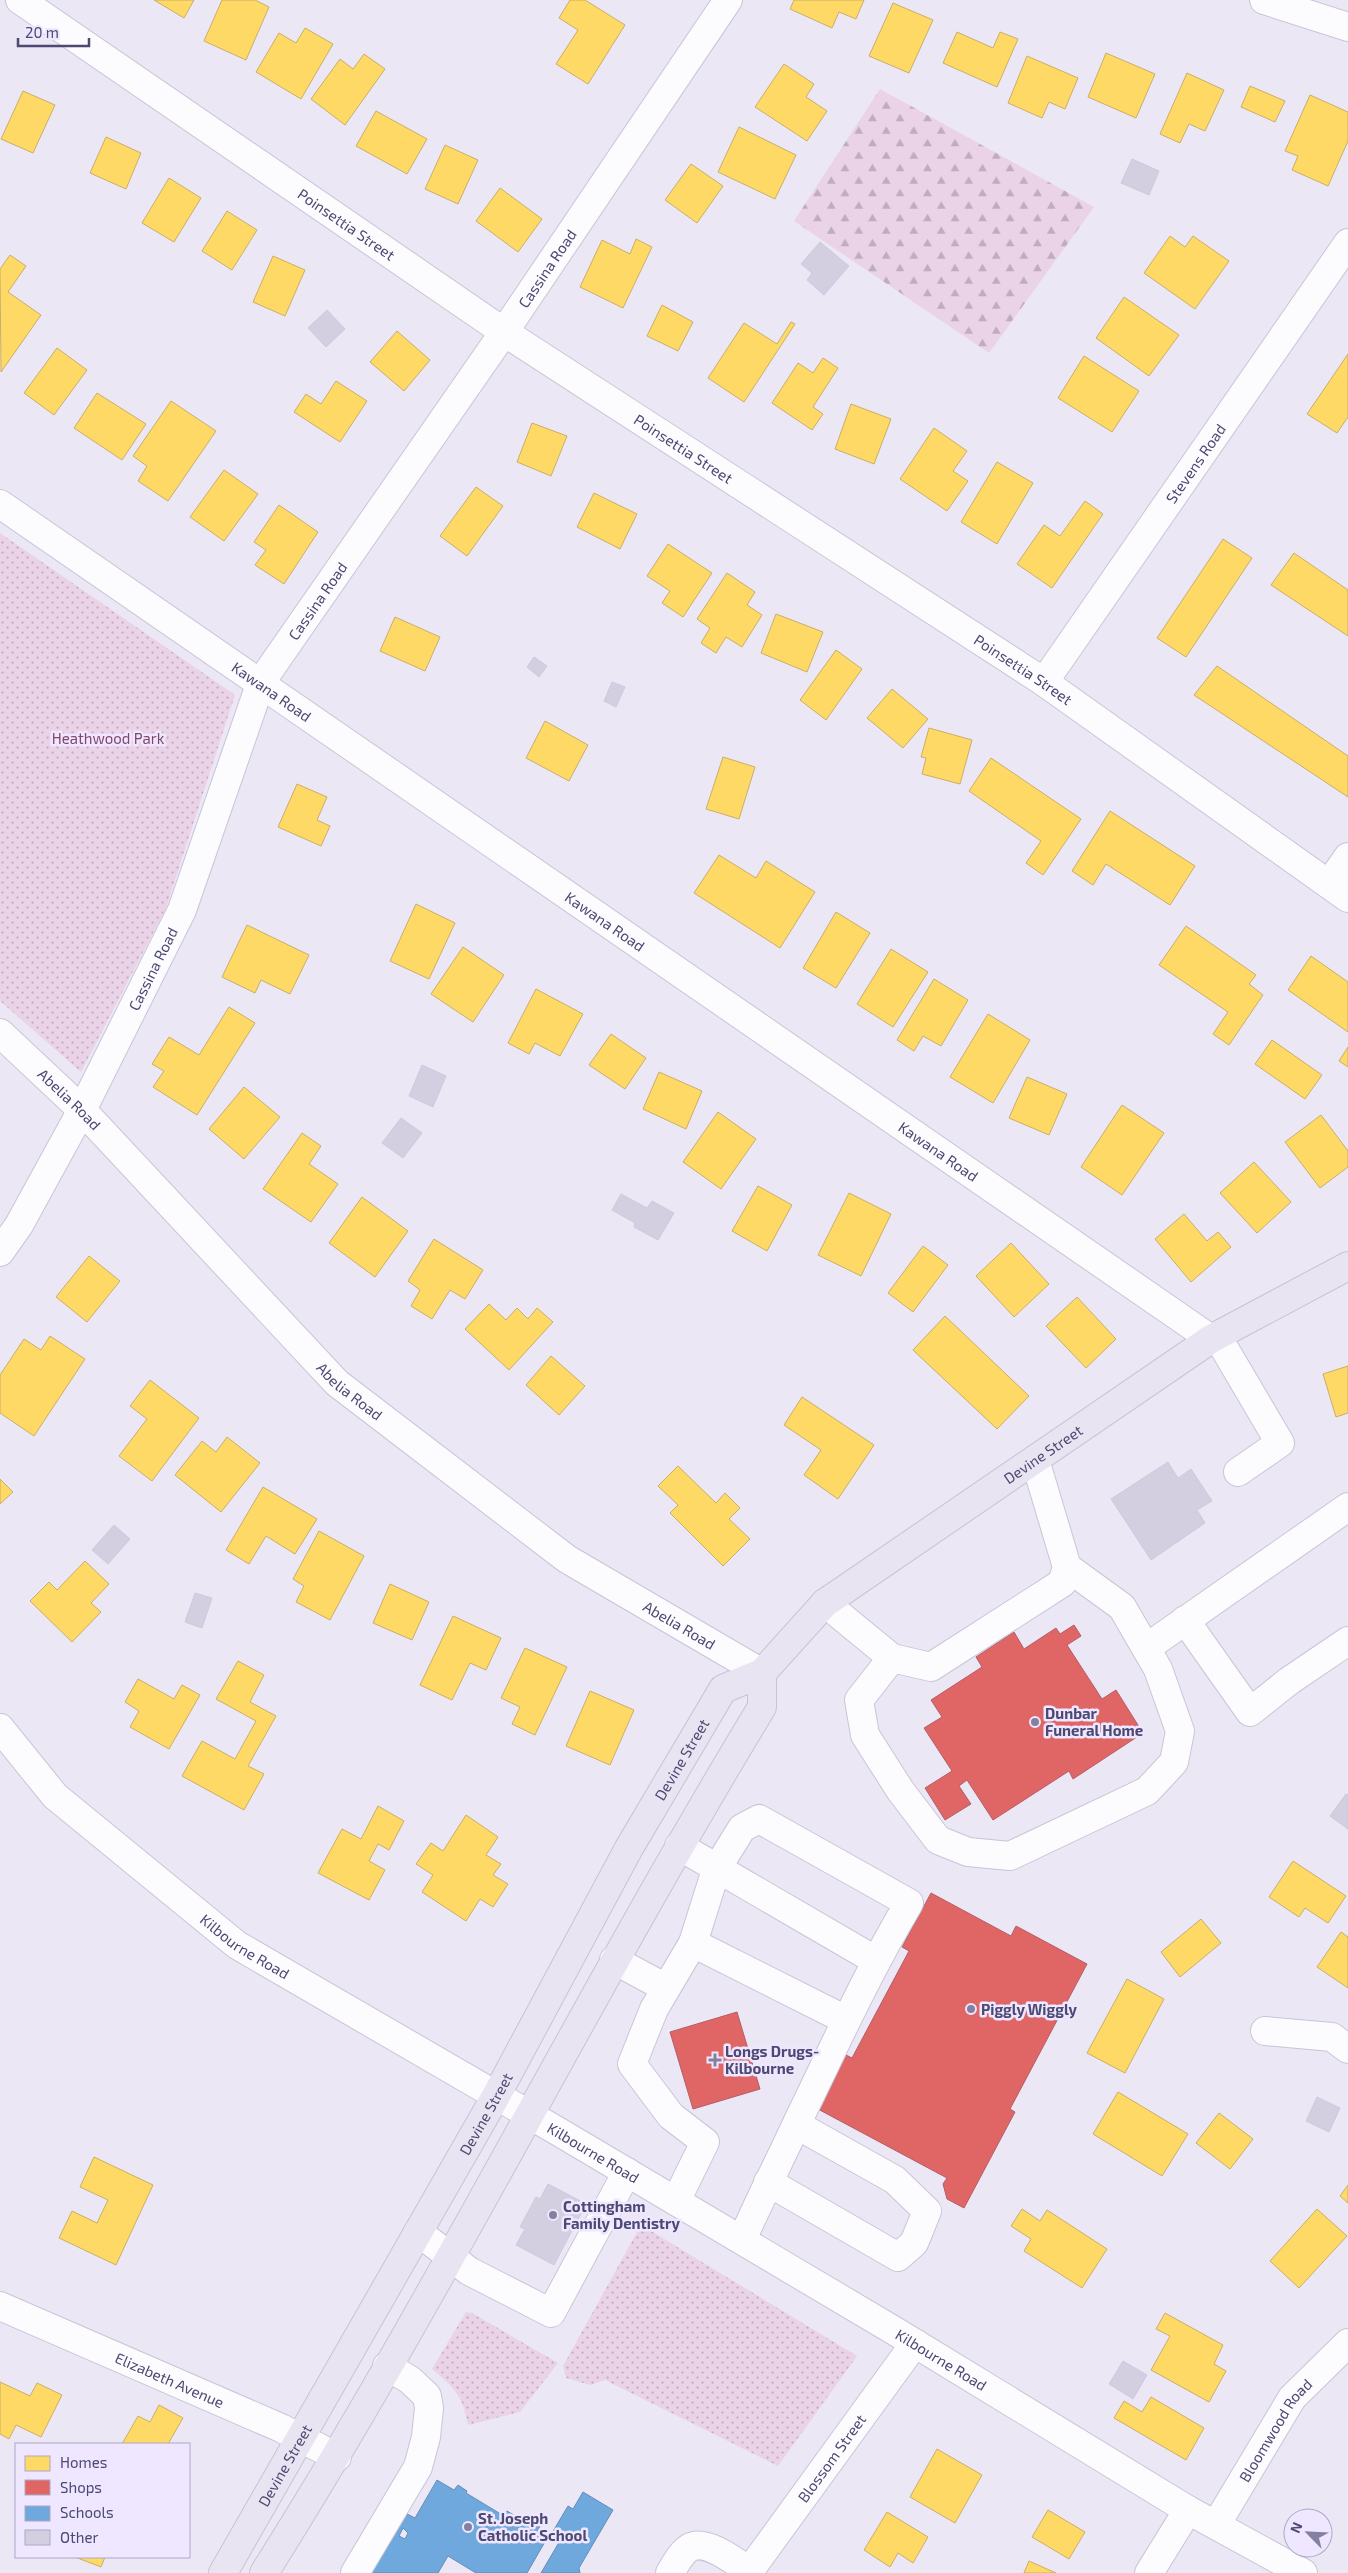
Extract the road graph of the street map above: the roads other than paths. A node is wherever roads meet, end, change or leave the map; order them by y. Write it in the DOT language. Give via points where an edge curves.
graph roads {
  1 [pos="20,0"];
  2 [pos="728,0"];
  3 [pos="1264,0"];
  4 [pos="1348,27"];
  5 [pos="1348,244"];
  6 [pos="504,332"];
  7 [pos="0,504"];
  8 [pos="261,682"];
  9 [pos="1044,682"];
  10 [pos="1348,857"];
  11 [pos="1338,891"];
  12 [pos="0,1033"];
  13 [pos="82,1110"];
  14 [pos="0,1252"];
  15 [pos="1348,1266"];
  16 [pos="1214,1338"];
  17 [pos="1035,1460"];
  18 [pos="1238,1472"];
  19 [pos="1348,1507"];
  20 [pos="1066,1567"];
  21 [pos="825,1603"];
  22 [pos="1185,1620"];
  23 [pos="1348,1641"];
  24 [pos="1146,1648"];
  25 [pos="892,1658"];
  26 [pos="762,1673"];
  27 [pos="0,1728"];
  28 [pos="644,1822"];
  29 [pos="679,1846"];
  30 [pos="716,1870"];
  31 [pos="693,1943"];
  32 [pos="614,1960"];
  33 [pos="875,1960"];
  34 [pos="666,1988"];
  35 [pos="846,2020"];
  36 [pos="1265,2031"];
  37 [pos="1348,2049"];
  38 [pos="496,2096"];
  39 [pos="528,2114"];
  40 [pos="797,2125"];
  41 [pos="627,2172"];
  42 [pos="768,2182"];
  43 [pos="676,2201"];
  44 [pos="418,2232"];
  45 [pos="742,2240"];
  46 [pos="450,2256"];
  47 [pos="0,2306"];
  48 [pos="915,2343"];
  49 [pos="1348,2343"];
  50 [pos="387,2366"];
  51 [pos="301,2439"];
  52 [pos="337,2457"];
  53 [pos="1188,2510"];
  54 [pos="1216,2525"];
  55 [pos="749,2572"];
  56 [pos="223,2573"];
  57 [pos="264,2573"];
  58 [pos="355,2573"];
  59 [pos="670,2573"];
  60 [pos="1149,2573"];
  61 [pos="1303,2573"];
  1 -- 6 [label="street, Poinsettia Street"];
  2 -- 6 [label="street, Cassina Road"];
  3 -- 4 [label="street"];
  5 -- 9 [label="street, Stevens Road"];
  6 -- 8 [label="street, Cassina Road"];
  6 -- 9 [label="street, Poinsettia Street"];
  7 -- 8 [label="street, Kawana Road"];
  8 -- 13 [label="street, Cassina Road" via="182,910"];
  8 -- 16 [label="street, Kawana Road"];
  9 -- 11 [label="street, Poinsettia Street"];
  10 -- 11 [label="street"];
  12 -- 13 [label="street, Abelia Road"];
  13 -- 14 [label="street, Cassina Road" via="19,1225"];
  13 -- 26 [label="street, Abelia Road" via="337,1383 567,1559"];
  15 -- 16 [label="main road, Devine Street"];
  16 -- 17 [label="main road, Devine Street"];
  16 -- 18 [label="street" via="1280,1443"];
  17 -- 20 [label="street"];
  17 -- 21 [label="main road, Devine Street"];
  19 -- 22 [label="street"];
  20 -- 24 [label="street" via="1122,1608"];
  20 -- 25 [label="street" via="1062,1583 931,1667"];
  21 -- 25 [label="street"];
  21 -- 26 [label="main road, Devine Street"];
  22 -- 23 [label="street" via="1250,1712"];
  22 -- 24 [label="street"];
  24 -- 25 [label="street" via="1158,1669 1180,1731 1174,1762 1147,1791 1010,1856 968,1852 938,1840 900,1790 865,1735 859,1700"];
  26 -- 28 [label="main road, Devine Street" via="724,1689"];
  26 -- 29 [label="main road" via="762,1707"];
  27 -- 38 [label="street, Kilbourne Road" via="55,1796 237,1945"];
  28 -- 29 [label="main road"];
  28 -- 38 [label="main road, Devine Street"];
  29 -- 30 [label="street"];
  29 -- 32 [label="main road"];
  30 -- 31 [label="street"];
  30 -- 33 [label="street"];
  30 -- 33 [label="street" via="742,1828 759,1819 909,1903"];
  31 -- 34 [label="street"];
  31 -- 35 [label="street"];
  32 -- 34 [label="street"];
  32 -- 39 [label="main road"];
  33 -- 35 [label="street"];
  34 -- 43 [label="street" via="632,2064 671,2116 705,2142"];
  35 -- 40 [label="street"];
  36 -- 37 [label="street" via="1332,2038"];
  38 -- 39 [label="street, Kilbourne Road"];
  38 -- 44 [label="main road, Devine Street"];
  39 -- 41 [label="street, Kilbourne Road"];
  39 -- 46 [label="main road"];
  40 -- 42 [label="street"];
  40 -- 42 [label="street" via="895,2180 926,2211 914,2243 898,2257"];
  41 -- 43 [label="street, Kilbourne Road"];
  41 -- 46 [label="street" via="551,2313 469,2272"];
  42 -- 45 [label="street"];
  43 -- 45 [label="street, Kilbourne Road"];
  44 -- 46 [label="street"];
  44 -- 51 [label="main road, Devine Street"];
  45 -- 48 [label="street, Kilbourne Road"];
  46 -- 50 [label="main road"];
  47 -- 51 [label="street, Elizabeth Avenue"];
  48 -- 53 [label="street, Kilbourne Road"];
  48 -- 55 [label="street, Blossom Street"];
  49 -- 54 [label="street, Bloomwood Road" via="1292,2398"];
  50 -- 52 [label="main road"];
  50 -- 58 [label="street" via="410,2380 426,2396 429,2408 426,2437 418,2467"];
  51 -- 52 [label="street, Elizabeth Avenue"];
  51 -- 56 [label="main road, Devine Street"];
  52 -- 57 [label="main road"];
  53 -- 54 [label="street, Kilbourne Road"];
  53 -- 60 [label="street"];
  54 -- 61 [label="street, Kilbourne Road"];
  55 -- 59 [label="street" via="725,2554 696,2545 688,2548"];
}
